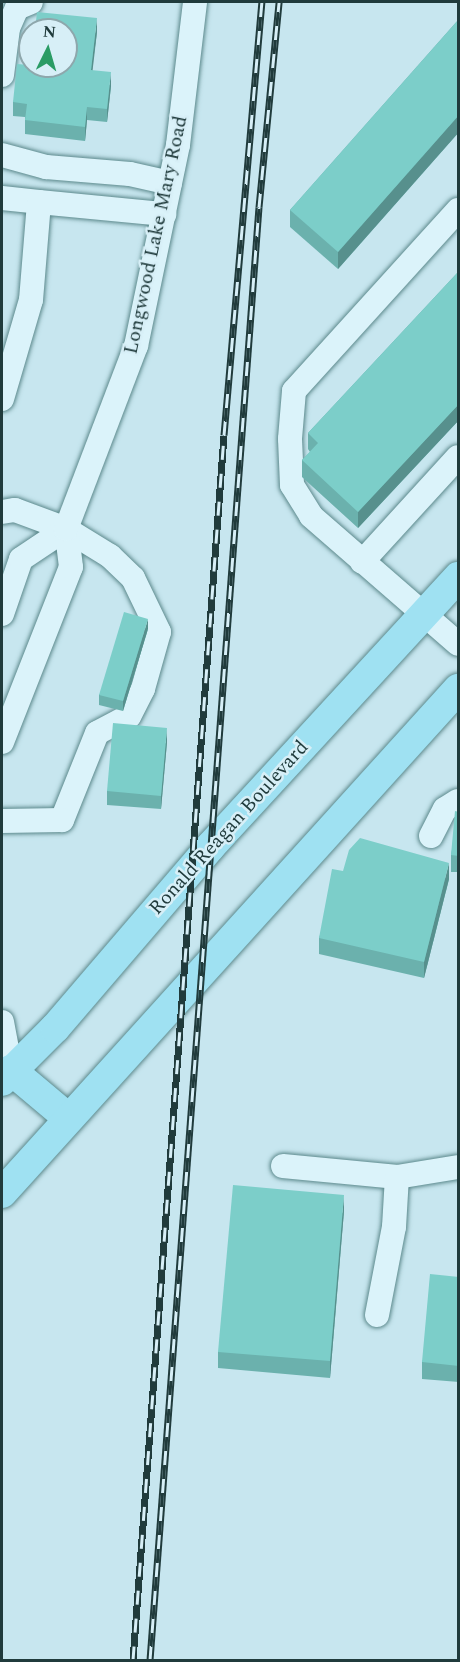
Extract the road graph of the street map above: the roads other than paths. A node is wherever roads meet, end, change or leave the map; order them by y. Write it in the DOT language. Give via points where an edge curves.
graph roads {
  1 [pos="31,2"];
  2 [pos="195,2"];
  3 [pos="2,75"];
  4 [pos="2,155"];
  5 [pos="170,183"];
  6 [pos="2,198"];
  7 [pos="39,202"];
  8 [pos="459,210"];
  9 [pos="164,214"];
  10 [pos="2,399"];
  11 [pos="459,457"];
  12 [pos="2,512"];
  13 [pos="66,529"];
  14 [pos="362,562"];
  15 [pos="459,577"];
  16 [pos="2,614"];
  17 [pos="421,615"];
  18 [pos="459,644"];
  19 [pos="459,689"];
  20 [pos="2,742"];
  21 [pos="459,801"];
  22 [pos="2,821"];
  23 [pos="431,836"];
  24 [pos="2,1022"];
  25 [pos="5,1073"];
  26 [pos="68,1118"];
  27 [pos="283,1166"];
  28 [pos="459,1167"];
  29 [pos="397,1177"];
  30 [pos="2,1193"];
  31 [pos="377,1315"];
  1 -- 3 [label="street" via="17,8 8,28"];
  2 -- 5 [label="street, Longwood Lake Mary Road"];
  4 -- 5 [label="street" via="46,167 130,174"];
  5 -- 9 [label="street, Longwood Lake Mary Road"];
  6 -- 7 [label="street"];
  7 -- 9 [label="street"];
  7 -- 10 [label="street" via="31,300"];
  8 -- 14 [label="street" via="294,391 292,485 311,516"];
  9 -- 13 [label="street, Longwood Lake Mary Road" via="136,346"];
  11 -- 14 [label="street"];
  12 -- 13 [label="street" via="15,510"];
  13 -- 16 [label="street" via="21,559"];
  13 -- 20 [label="street, Longwood Lake Mary Road" via="71,567"];
  13 -- 22 [label="street" via="110,556 133,578 159,632 143,689 129,716 97,732 62,820"];
  14 -- 17 [label="street"];
  15 -- 17 [label="main road, Ronald Reagan Boulevard"];
  17 -- 18 [label="street"];
  17 -- 25 [label="main road, Ronald Reagan Boulevard" via="193,867 55,1028"];
  19 -- 26 [label="main road"];
  21 -- 23 [label="street" via="445,809"];
  24 -- 25 [label="street"];
  25 -- 26 [label="main road"];
  26 -- 30 [label="main road"];
  27 -- 29 [label="street"];
  28 -- 29 [label="street"];
  29 -- 31 [label="street" via="394,1227"];
}
